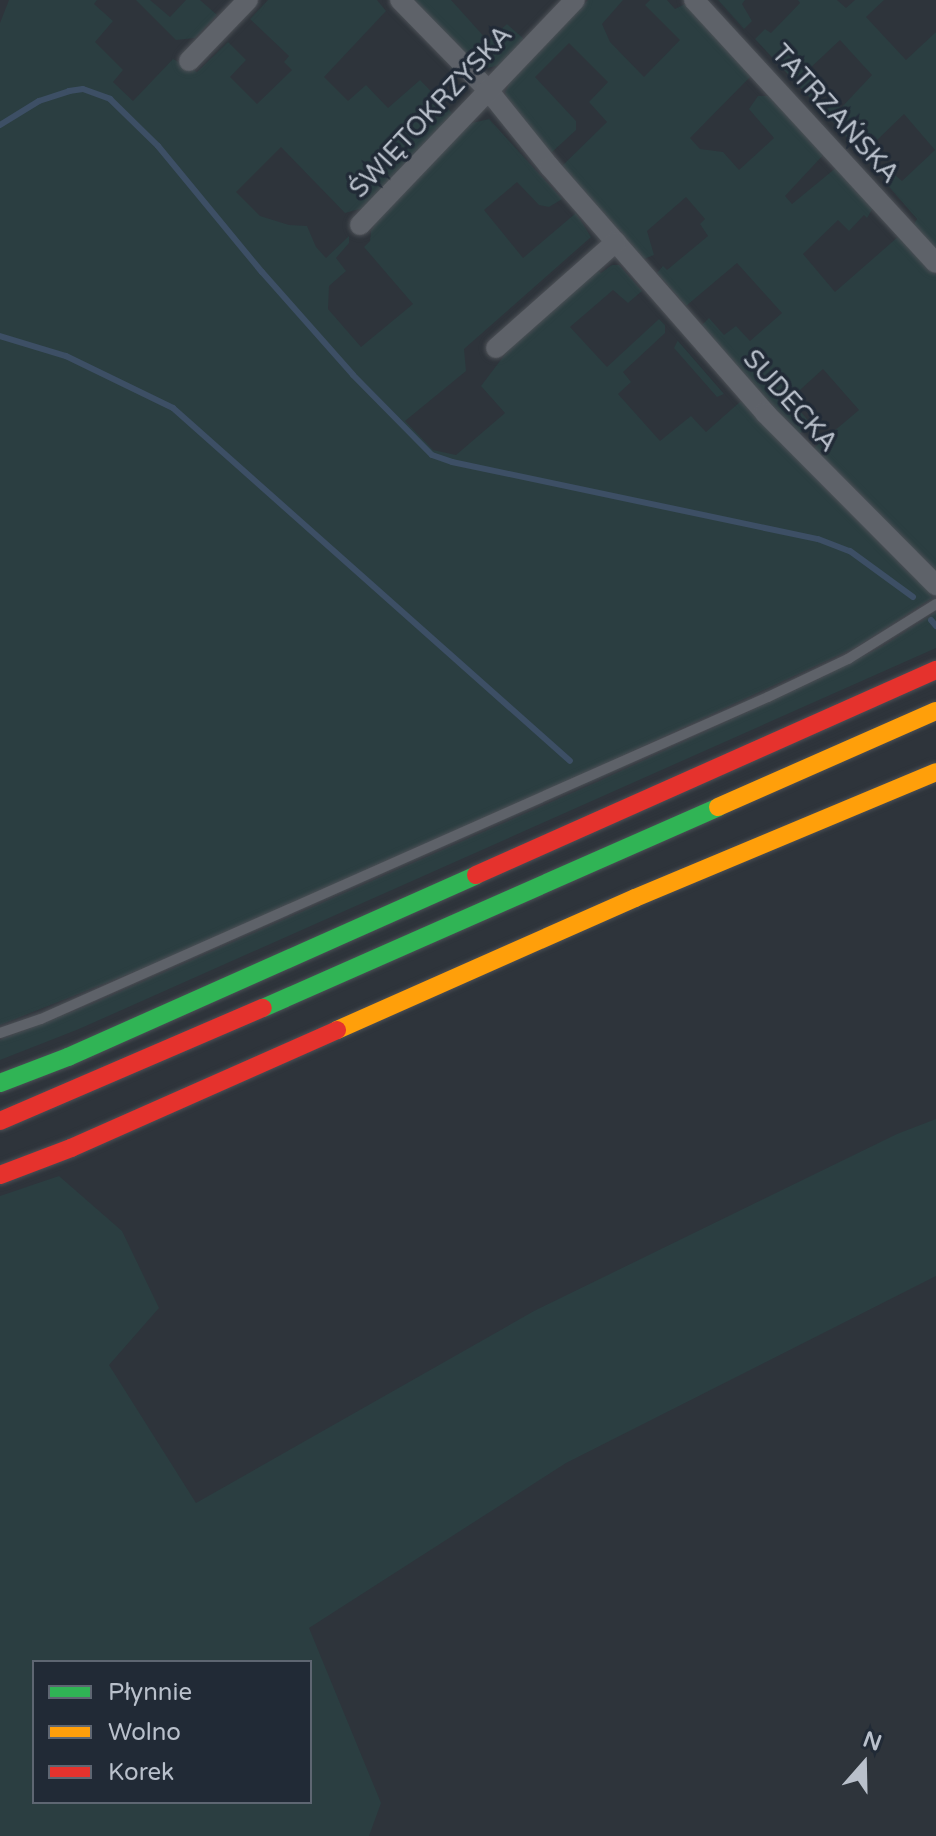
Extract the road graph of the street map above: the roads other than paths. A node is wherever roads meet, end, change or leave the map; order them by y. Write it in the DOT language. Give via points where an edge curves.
graph roads {
  1 [pos="248,0"];
  2 [pos="400,0"];
  3 [pos="575,0"];
  4 [pos="694,0"];
  5 [pos="189,61"];
  6 [pos="488,90"];
  7 [pos="360,225"];
  8 [pos="616,242"];
  9 [pos="936,263"];
  10 [pos="496,348"];
  11 [pos="936,585"];
  12 [pos="936,604"];
  13 [pos="936,670"];
  14 [pos="936,711"];
  15 [pos="936,772"];
  16 [pos="0,1033"];
  17 [pos="0,1083"];
  18 [pos="0,1121"];
  19 [pos="0,1175"];
  1 -- 5 [label="street"];
  2 -- 6 [label="street, SUDECKA"];
  3 -- 6 [label="street, ŚWIĘTOKRZYSKA"];
  4 -- 9 [label="street, TATRZAŃSKA"];
  6 -- 7 [label="street, ŚWIĘTOKRZYSKA"];
  6 -- 8 [label="street, SUDECKA"];
  8 -- 10 [label="street"];
  8 -- 11 [label="street, SUDECKA" via="765,413"];
  12 -- 16 [label="lane" via="848,659 768,697"];
  13 -- 17 [label="main road"];
  14 -- 18 [label="main road"];
  15 -- 19 [label="main road"];
}
